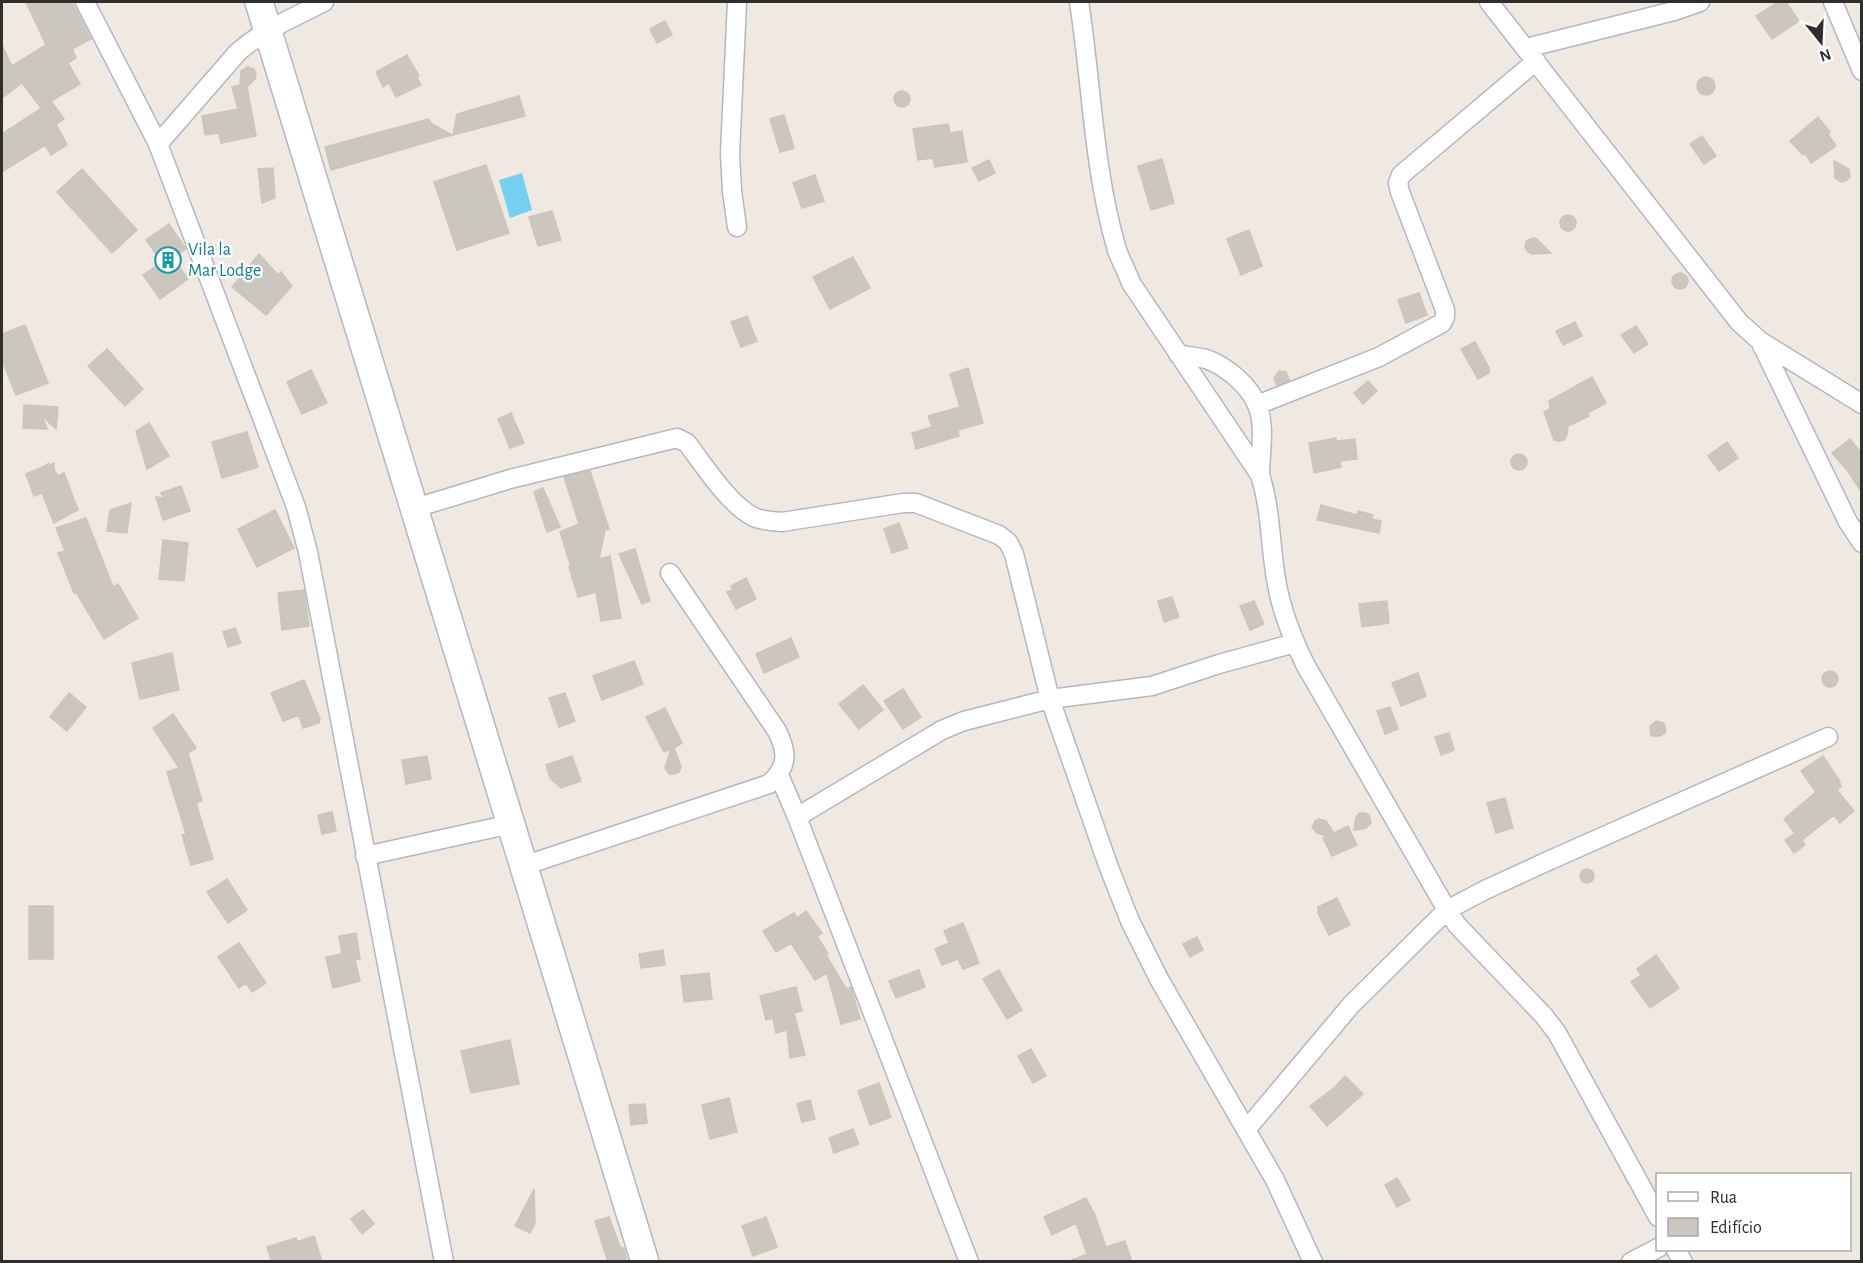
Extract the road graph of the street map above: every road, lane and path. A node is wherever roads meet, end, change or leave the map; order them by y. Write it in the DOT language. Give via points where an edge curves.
graph roads {
  1 [pos="85,2"];
  2 [pos="259,2"];
  3 [pos="324,2"];
  4 [pos="737,2"];
  5 [pos="1079,2"];
  6 [pos="1489,2"];
  7 [pos="1700,2"];
  8 [pos="1833,2"];
  9 [pos="268,31"];
  10 [pos="1531,55"];
  11 [pos="1862,71"];
  12 [pos="158,144"];
  13 [pos="737,226"];
  14 [pos="1760,341"];
  15 [pos="1178,354"];
  16 [pos="1862,404"];
  17 [pos="1257,405"];
  18 [pos="1260,475"];
  19 [pos="415,508"];
  20 [pos="1862,543"];
  21 [pos="670,573"];
  22 [pos="1295,643"];
  23 [pos="1050,699"];
  24 [pos="1828,737"];
  25 [pos="779,776"];
  26 [pos="797,818"];
  27 [pos="511,824"];
  28 [pos="365,856"];
  29 [pos="523,866"];
  30 [pos="1447,910"];
  31 [pos="1246,1130"];
  32 [pos="1656,1213"];
  33 [pos="1656,1249"];
  34 [pos="444,1262"];
  35 [pos="645,1262"];
  36 [pos="969,1262"];
  37 [pos="1313,1262"];
  38 [pos="1631,1262"];
  1 -- 12 [label="street"];
  2 -- 9 [label="main road"];
  3 -- 9 [label="street"];
  4 -- 13 [label="street" via="730,172"];
  5 -- 15 [label="street" via="1098,163 1118,251 1131,284"];
  6 -- 10 [label="street"];
  7 -- 10 [label="street"];
  8 -- 11 [label="street"];
  9 -- 12 [label="street" via="238,52"];
  9 -- 19 [label="main road"];
  10 -- 14 [label="street" via="1739,322"];
  10 -- 17 [label="street" via="1401,175 1398,183 1445,310 1442,323 1379,357"];
  12 -- 28 [label="street" via="296,507 308,552"];
  14 -- 16 [label="street"];
  14 -- 20 [label="street" via="1848,522"];
  15 -- 17 [label="street" via="1206,359 1224,368 1245,387"];
  15 -- 18 [label="street"];
  17 -- 18 [label="street" via="1261,423"];
  18 -- 22 [label="street" via="1267,497 1281,605"];
  19 -- 23 [label="street" via="510,479 677,438 687,443 734,502 765,521 782,522 916,503 1008,542"];
  19 -- 27 [label="main road"];
  21 -- 25 [label="street" via="777,731 785,760"];
  22 -- 23 [label="street" via="1152,686"];
  22 -- 30 [label="street"];
  23 -- 26 [label="street" via="942,730"];
  23 -- 31 [label="street" via="1130,921"];
  24 -- 30 [label="street"];
  25 -- 26 [label="street"];
  25 -- 29 [label="street" via="769,784"];
  26 -- 36 [label="street"];
  27 -- 28 [label="street"];
  27 -- 29 [label="main road"];
  28 -- 34 [label="street"];
  29 -- 35 [label="main road"];
  30 -- 31 [label="street" via="1351,1005"];
  30 -- 32 [label="street" via="1557,1033"];
  31 -- 37 [label="street" via="1275,1180"];
  33 -- 38 [label="street"];
}
